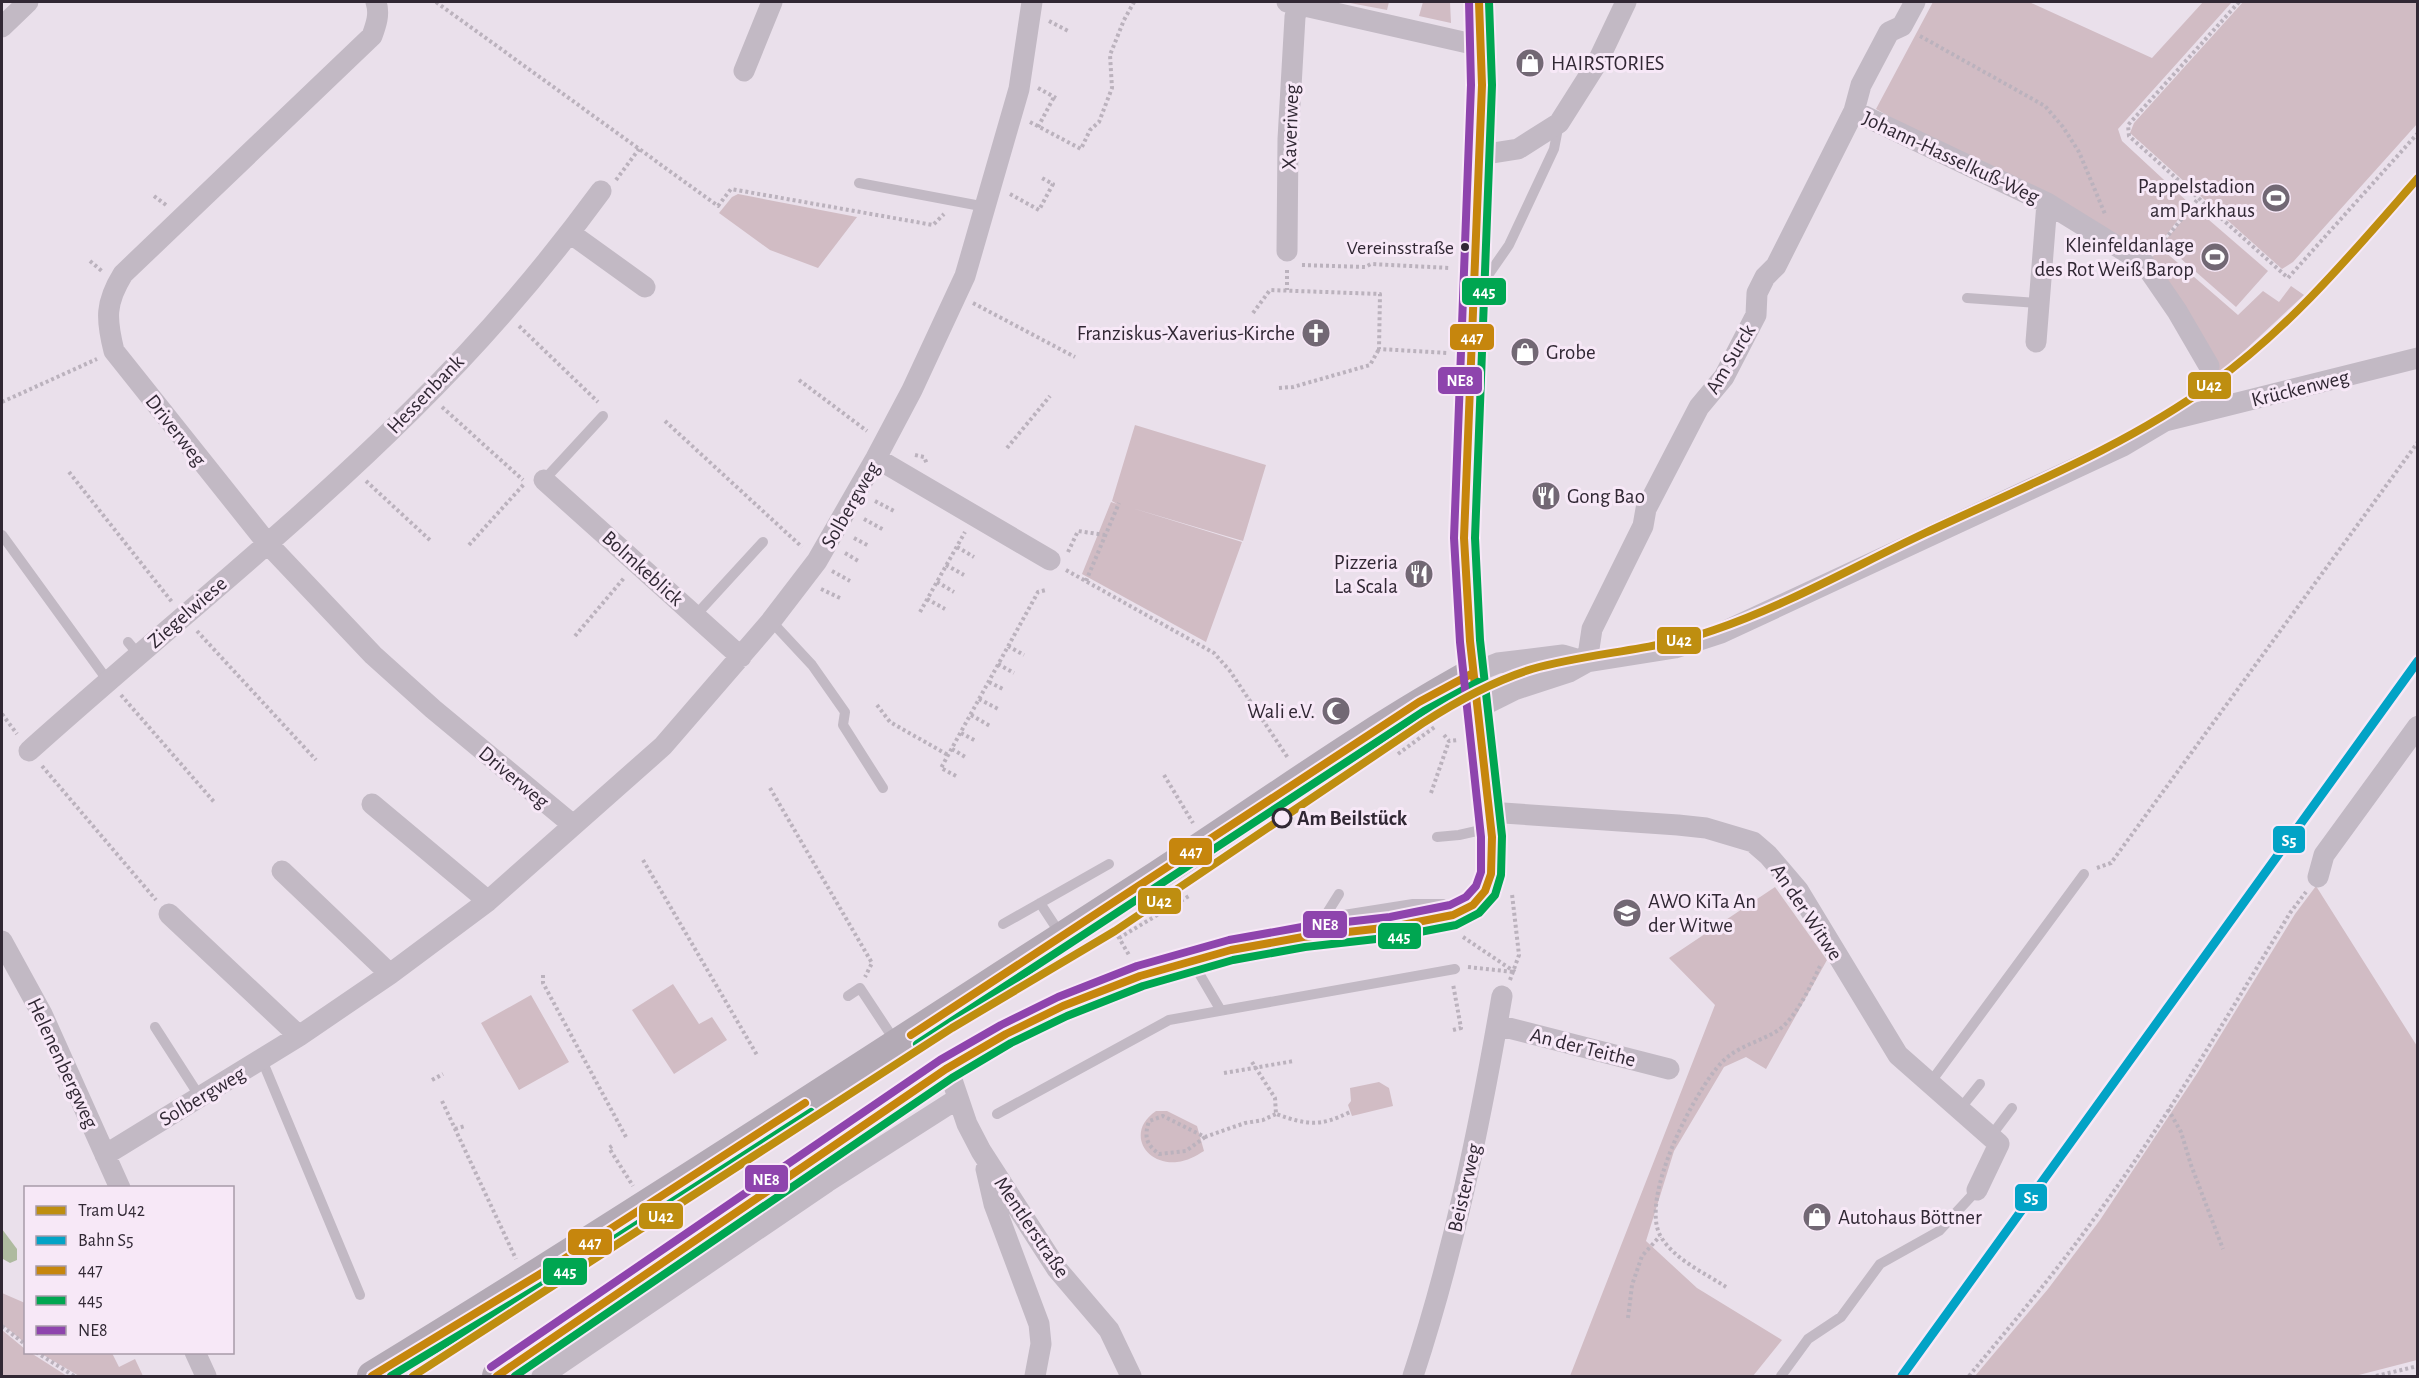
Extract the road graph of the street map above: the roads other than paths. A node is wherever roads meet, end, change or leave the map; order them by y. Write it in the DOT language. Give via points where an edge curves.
graph roads {
  1 [pos="28,2"];
  2 [pos="376,2"];
  3 [pos="772,2"];
  4 [pos="1295,2"];
  5 [pos="1479,2"];
  6 [pos="1626,2"];
  7 [pos="1915,2"];
  8 [pos="1038,10"];
  9 [pos="2,27"];
  10 [pos="1481,46"];
  11 [pos="744,71"];
  12 [pos="1854,111"];
  13 [pos="1559,123"];
  14 [pos="1480,155"];
  15 [pos="859,183"];
  16 [pos="602,191"];
  17 [pos="2047,203"];
  18 [pos="986,207"];
  19 [pos="570,233"];
  20 [pos="1292,258"];
  21 [pos="645,287"];
  22 [pos="1474,295"];
  23 [pos="1967,298"];
  24 [pos="2039,303"];
  25 [pos="2036,342"];
  26 [pos="2418,358"];
  27 [pos="2209,366"];
  28 [pos="603,416"];
  29 [pos="876,458"];
  30 [pos="535,481"];
  31 [pos="2,535"];
  32 [pos="763,542"];
  33 [pos="267,543"];
  34 [pos="1055,563"];
  35 [pos="696,616"];
  36 [pos="771,621"];
  37 [pos="741,657"];
  38 [pos="1578,667"];
  39 [pos="108,681"];
  40 [pos="1475,691"];
  41 [pos="2418,726"];
  42 [pos="29,751"];
  43 [pos="883,788"];
  44 [pos="372,804"];
  45 [pos="1489,820"];
  46 [pos="573,825"];
  47 [pos="1437,837"];
  48 [pos="1109,864"];
  49 [pos="282,871"];
  50 [pos="2084,874"];
  51 [pos="2318,877"];
  52 [pos="1339,894"];
  53 [pos="488,901"];
  54 [pos="1040,903"];
  55 [pos="168,914"];
  56 [pos="1003,924"];
  57 [pos="1314,928"];
  58 [pos="1062,937"];
  59 [pos="2,941"];
  60 [pos="1191,960"];
  61 [pos="1452,969"];
  62 [pos="390,974"];
  63 [pos="848,996"];
  64 [pos="1502,996"];
  65 [pos="1220,1009"];
  66 [pos="1497,1025"];
  67 [pos="155,1027"];
  68 [pos="299,1036"];
  69 [pos="897,1044"];
  70 [pos="262,1059"];
  71 [pos="948,1068"];
  72 [pos="1669,1069"];
  73 [pos="1930,1083"];
  74 [pos="1980,1084"];
  75 [pos="200,1097"];
  76 [pos="957,1100"];
  77 [pos="2012,1108"];
  78 [pos="1960,1109"];
  79 [pos="997,1114"];
  80 [pos="1991,1136"];
  81 [pos="981,1151"];
  82 [pos="105,1155"];
  83 [pos="119,1186"];
  84 [pos="1977,1190"];
  85 [pos="360,1296"];
  86 [pos="195,1354"];
  87 [pos="206,1377"];
  88 [pos="372,1377"];
  89 [pos="497,1377"];
  90 [pos="542,1377"];
  91 [pos="1035,1377"];
  92 [pos="1131,1377"];
  93 [pos="1413,1377"];
  94 [pos="1781,1377"];
  1 -- 9 [label="street"];
  2 -- 33 [label="street, Driverweg" via="377,23 372,36 123,274 109,304 107,324 114,351"];
  3 -- 11 [label="street"];
  4 -- 10 [label="street"];
  4 -- 20 [label="street, Xaveriweg" via="1288,140"];
  5 -- 10 [label="main road"];
  6 -- 13 [label="street" via="1597,63"];
  7 -- 12 [label="street, Am Surck" via="1902,26 1889,32 1861,85"];
  8 -- 18 [label="street, Solbergweg"];
  10 -- 14 [label="main road"];
  12 -- 17 [label="street, Johann-Hasselkuß-Weg"];
  12 -- 38 [label="street, Am Surck" via="1776,266 1756,293 1756,315 1724,377 1699,407 1646,508 1643,526 1592,629"];
  13 -- 14 [label="street" via="1518,149"];
  13 -- 22 [label="lane" via="1554,149 1509,245"];
  14 -- 22 [label="main road"];
  15 -- 18 [label="lane"];
  16 -- 19 [label="street, Hessenbank"];
  17 -- 24 [label="street, Johann-Hasselkuß-Weg"];
  17 -- 27 [label="street, Johann-Hasselkuß-Weg" via="2144,263 2178,311"];
  18 -- 29 [label="street, Solbergweg" via="965,276"];
  19 -- 21 [label="street"];
  19 -- 33 [label="street, Hessenbank" via="428,394"];
  22 -- 40 [label="main road" via="1464,538"];
  23 -- 24 [label="lane"];
  24 -- 25 [label="street, Johann-Hasselkuß-Weg"];
  26 -- 38 [label="street, Krückenweg" via="2165,421 2113,450 1721,633 1675,648"];
  28 -- 30 [label="lane"];
  29 -- 34 [label="street"];
  29 -- 36 [label="street, Solbergweg" via="817,561"];
  30 -- 35 [label="street, Bolmkeblick"];
  31 -- 39 [label="lane"];
  32 -- 35 [label="lane"];
  33 -- 39 [label="street, Ziegelwiese" via="133,648"];
  33 -- 46 [label="street, Driverweg" via="373,655"];
  35 -- 37 [label="street, Bolmkeblick"];
  36 -- 37 [label="street, Solbergweg"];
  36 -- 43 [label="lane" via="813,665 845,712 843,725"];
  37 -- 46 [label="street, Solbergweg" via="663,746"];
  38 -- 40 [label="street" via="1514,690"];
  38 -- 40 [label="street, Krückenweg" via="1563,655 1498,663"];
  39 -- 42 [label="street, Ziegelwiese"];
  40 -- 45 [label="main road"];
  40 -- 58 [label="main road, Krückenweg" via="1419,702"];
  41 -- 51 [label="street" via="2324,855"];
  44 -- 53 [label="street"];
  45 -- 47 [label="lane" via="1459,835"];
  45 -- 57 [label="main road" via="1491,874 1485,891 1473,905 1454,915 1355,932"];
  45 -- 73 [label="street, An der Witwe" via="1678,825 1706,828 1753,842 1798,890 1898,1055"];
  46 -- 53 [label="street, Solbergweg"];
  48 -- 54 [label="lane"];
  49 -- 62 [label="street"];
  50 -- 73 [label="lane"];
  52 -- 57 [label="lane"];
  53 -- 62 [label="street, Solbergweg"];
  54 -- 56 [label="lane"];
  54 -- 58 [label="lane"];
  55 -- 68 [label="street"];
  57 -- 60 [label="main road"];
  58 -- 69 [label="main road, Krückenweg"];
  59 -- 82 [label="street, Helenenbergweg" via="42,1014"];
  60 -- 65 [label="lane"];
  60 -- 71 [label="main road" via="1063,1006"];
  61 -- 65 [label="lane"];
  62 -- 68 [label="street, Solbergweg"];
  63 -- 69 [label="lane" via="860,988"];
  64 -- 66 [label="street, Beisterweg"];
  65 -- 79 [label="lane" via="1169,1020"];
  66 -- 72 [label="street, An der Teithe"];
  66 -- 93 [label="street, Beisterweg" via="1462,1202"];
  67 -- 75 [label="lane"];
  68 -- 70 [label="street, Solbergweg"];
  69 -- 88 [label="main road, Krückenweg" via="550,1268"];
  70 -- 75 [label="street, Solbergweg"];
  70 -- 85 [label="lane"];
  71 -- 76 [label="street, Mentlerstraße"];
  71 -- 89 [label="main road"];
  73 -- 78 [label="street, An der Witwe"];
  74 -- 78 [label="lane"];
  75 -- 82 [label="street, Solbergweg"];
  76 -- 81 [label="street, Mentlerstraße"];
  76 -- 90 [label="street" via="827,1182"];
  77 -- 80 [label="lane"];
  78 -- 80 [label="street, An der Witwe"];
  80 -- 84 [label="street" via="1999,1144"];
  81 -- 91 [label="street" via="994,1204 1039,1324 1041,1344"];
  81 -- 92 [label="street, Mentlerstraße" via="1058,1269 1109,1330"];
  82 -- 83 [label="street, Helenenbergweg"];
  84 -- 94 [label="lane" via="1939,1231 1880,1264 1841,1317 1808,1339"];
  86 -- 87 [label="street"];
}
